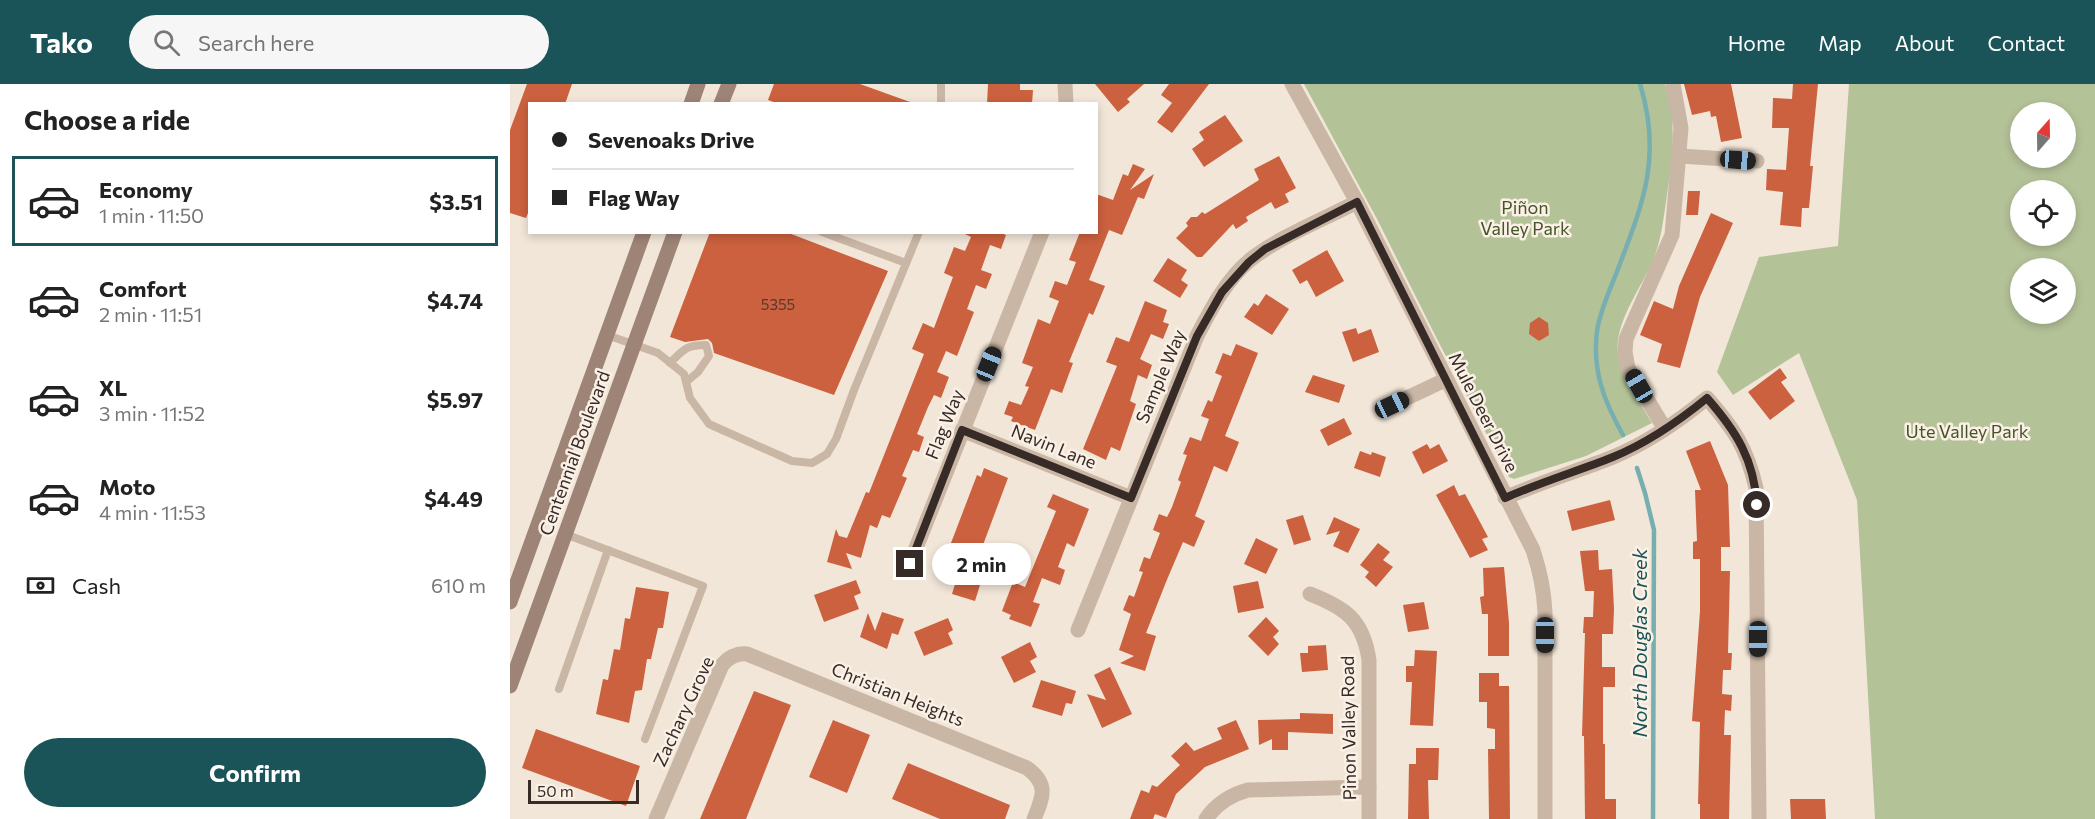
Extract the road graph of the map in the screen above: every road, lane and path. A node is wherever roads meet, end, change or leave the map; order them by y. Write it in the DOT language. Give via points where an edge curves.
graph roads {
  1 [pos="698,84"];
  2 [pos="729,84"];
  3 [pos="941,84"];
  4 [pos="1065,84"];
  5 [pos="1292,84"];
  6 [pos="1673,84"];
  7 [pos="692,102"];
  8 [pos="723,102"];
  9 [pos="941,102"];
  10 [pos="1065,102"];
  11 [pos="1680,156"];
  12 [pos="1758,161"];
  13 [pos="1357,202"];
  14 [pos="643,234"];
  15 [pos="674,234"];
  16 [pos="827,234"];
  17 [pos="918,234"];
  18 [pos="1041,234"];
  19 [pos="906,263"];
  20 [pos="607,335"];
  21 [pos="634,345"];
  22 [pos="670,363"];
  23 [pos="1445,380"];
  24 [pos="686,382"];
  25 [pos="1392,405"];
  26 [pos="1665,429"];
  27 [pos="962,430"];
  28 [pos="1131,498"];
  29 [pos="1505,498"];
  30 [pos="565,534"];
  31 [pos="608,550"];
  32 [pos="910,564"];
  33 [pos="1310,594"];
  34 [pos="510,602"];
  35 [pos="1078,630"];
  36 [pos="734,655"];
  37 [pos="510,686"];
  38 [pos="559,690"];
  39 [pos="645,739"];
  40 [pos="1369,788"];
  41 [pos="656,819"];
  42 [pos="1034,819"];
  43 [pos="1206,819"];
  44 [pos="1369,819"];
  45 [pos="1545,819"];
  46 [pos="1759,819"];
  1 -- 7 [label="main road"];
  2 -- 8 [label="main road"];
  3 -- 9 [label="lane"];
  4 -- 10 [label="street"];
  5 -- 13 [label="street, Mule Deer Drive"];
  6 -- 11 [label="street" via="1681,128"];
  11 -- 12 [label="street"];
  11 -- 26 [label="street" via="1672,235 1626,339 1625,352 1628,368"];
  13 -- 23 [label="street, Mule Deer Drive"];
  13 -- 28 [label="street, Sample Way" via="1265,249 1222,292 1197,336"];
  14 -- 20 [label="main road, Centennial Boulevard"];
  15 -- 21 [label="main road, Centennial Boulevard"];
  16 -- 19 [label="lane"];
  17 -- 19 [label="lane"];
  18 -- 27 [label="street, Flag Way"];
  19 -- 24 [label="lane" via="836,439 827,454 812,463 792,461 709,424 690,398"];
  20 -- 21 [label="lane"];
  20 -- 34 [label="main road, Centennial Boulevard"];
  21 -- 22 [label="lane" via="658,353"];
  21 -- 30 [label="main road, Centennial Boulevard"];
  22 -- 24 [label="lane" via="684,374"];
  22 -- 24 [label="lane" via="684,348 706,345 709,356"];
  23 -- 25 [label="street"];
  23 -- 29 [label="street, Mule Deer Drive"];
  26 -- 29 [label="street" via="1615,456"];
  26 -- 46 [label="street" via="1707,398 1739,438 1753,473"];
  27 -- 28 [label="street, Navin Lane"];
  27 -- 32 [label="street, Flag Way"];
  28 -- 35 [label="street, Sample Way"];
  29 -- 45 [label="street, Mule Deer Drive" via="1533,550 1544,596"];
  30 -- 31 [label="lane"];
  30 -- 37 [label="main road, Centennial Boulevard"];
  31 -- 38 [label="lane"];
  31 -- 39 [label="lane" via="703,586"];
  33 -- 40 [label="street, Pinon Valley Road" via="1335,604 1349,615 1360,627 1366,644"];
  36 -- 41 [label="street, Zachary Grove" via="722,665"];
  36 -- 42 [label="street, Christian Heights" via="747,654 1028,768 1041,783 1041,802"];
  40 -- 43 [label="street" via="1248,790 1228,798"];
  40 -- 44 [label="street, Pinon Valley Road"];
}
